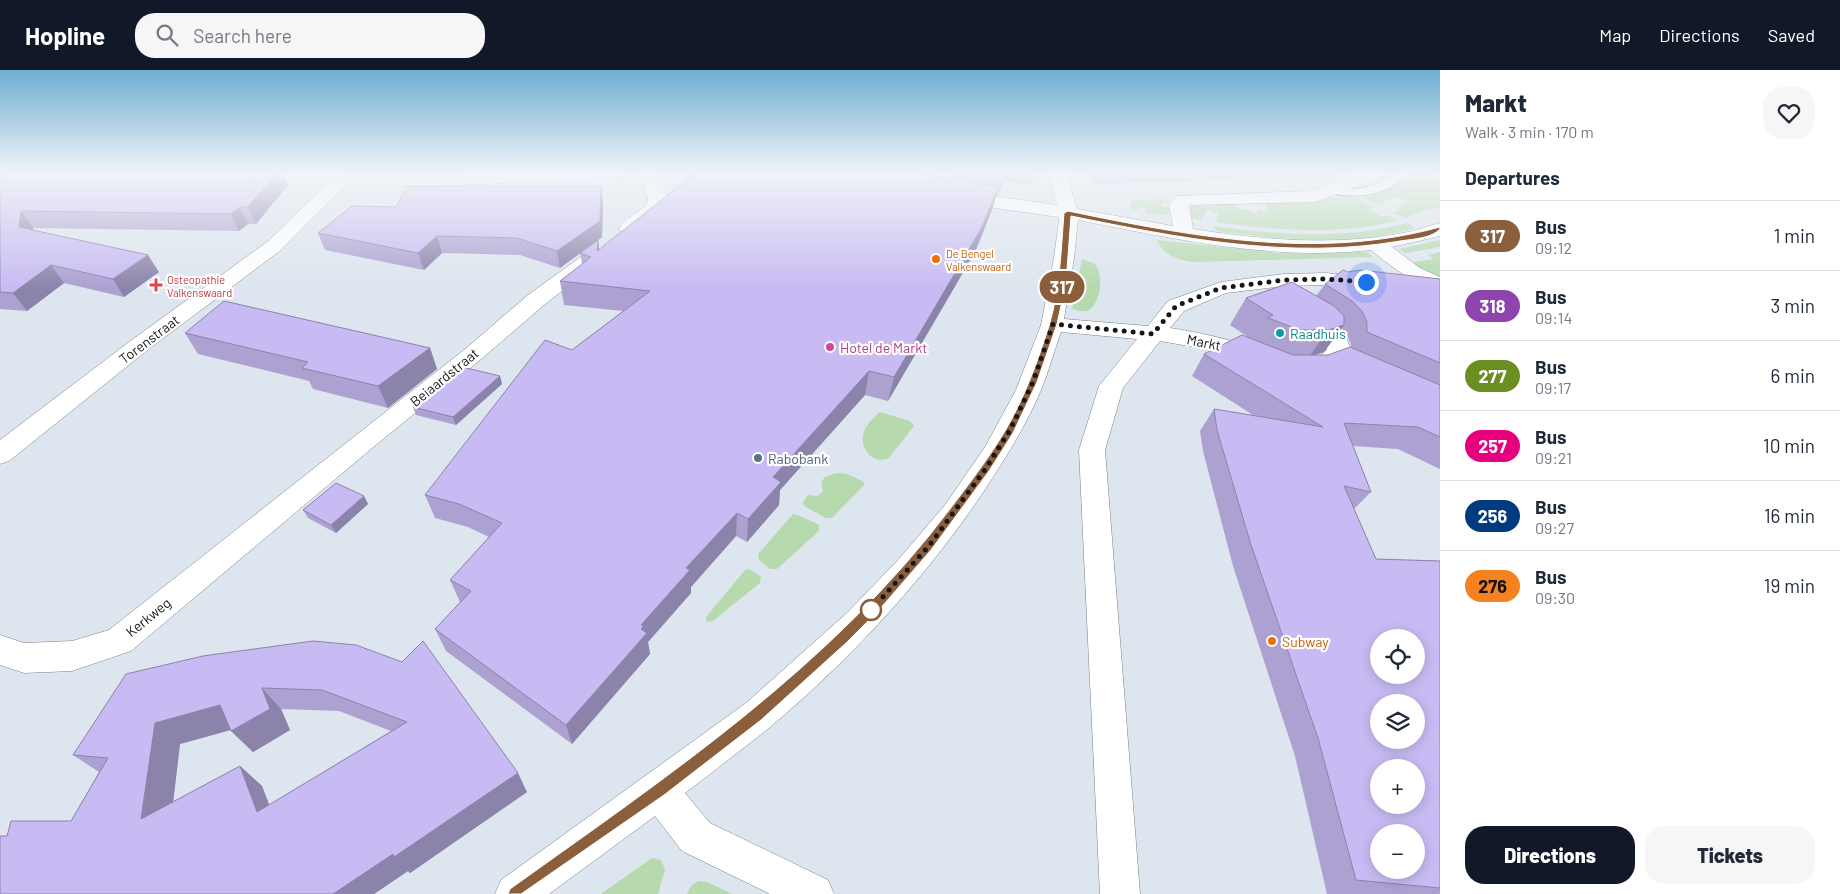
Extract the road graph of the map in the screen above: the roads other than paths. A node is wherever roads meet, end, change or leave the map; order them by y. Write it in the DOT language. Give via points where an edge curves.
graph roads {
  1 [pos="309,211"];
  2 [pos="652,211"];
  3 [pos="1058,211"];
  4 [pos="1179,211"];
  5 [pos="1068,213"];
  6 [pos="1440,230"];
  7 [pos="1184,235"];
  8 [pos="1375,243"];
  9 [pos="1434,282"];
  10 [pos="1249,283"];
  11 [pos="1053,324"];
  12 [pos="1153,334"];
  13 [pos="0,454"];
  14 [pos="203,573"];
  15 [pos="0,650"];
  16 [pos="659,790"];
  17 [pos="515,894"];
  18 [pos="814,894"];
  19 [pos="1120,894"];
  1 -- 13 [label="street, Torenstraat" via="274,246"];
  2 -- 14 [label="street, Beiaardstraat" via="536,300"];
  3 -- 5 [label="street"];
  4 -- 7 [label="street"];
  5 -- 7 [label="street"];
  5 -- 11 [label="street" via="1062,283"];
  6 -- 8 [label="street"];
  7 -- 8 [label="street" via="1299,246"];
  8 -- 9 [label="street" via="1414,274"];
  9 -- 10 [label="street" via="1406,285 1326,279"];
  10 -- 12 [label="street" via="1221,288 1176,306"];
  10 -- 12 [label="street, Markt" via="1324,326 1338,340 1344,362 1283,368 1207,341"];
  11 -- 12 [label="street, Markt"];
  11 -- 16 [label="street" via="1033,382 1010,430 928,547 842,639 756,716"];
  12 -- 19 [label="street" via="1111,386 1092,450"];
  14 -- 15 [label="street, Kerkweg" via="120,641 72,656 24,658"];
  16 -- 17 [label="street"];
  16 -- 18 [label="street" via="696,837"];
}
